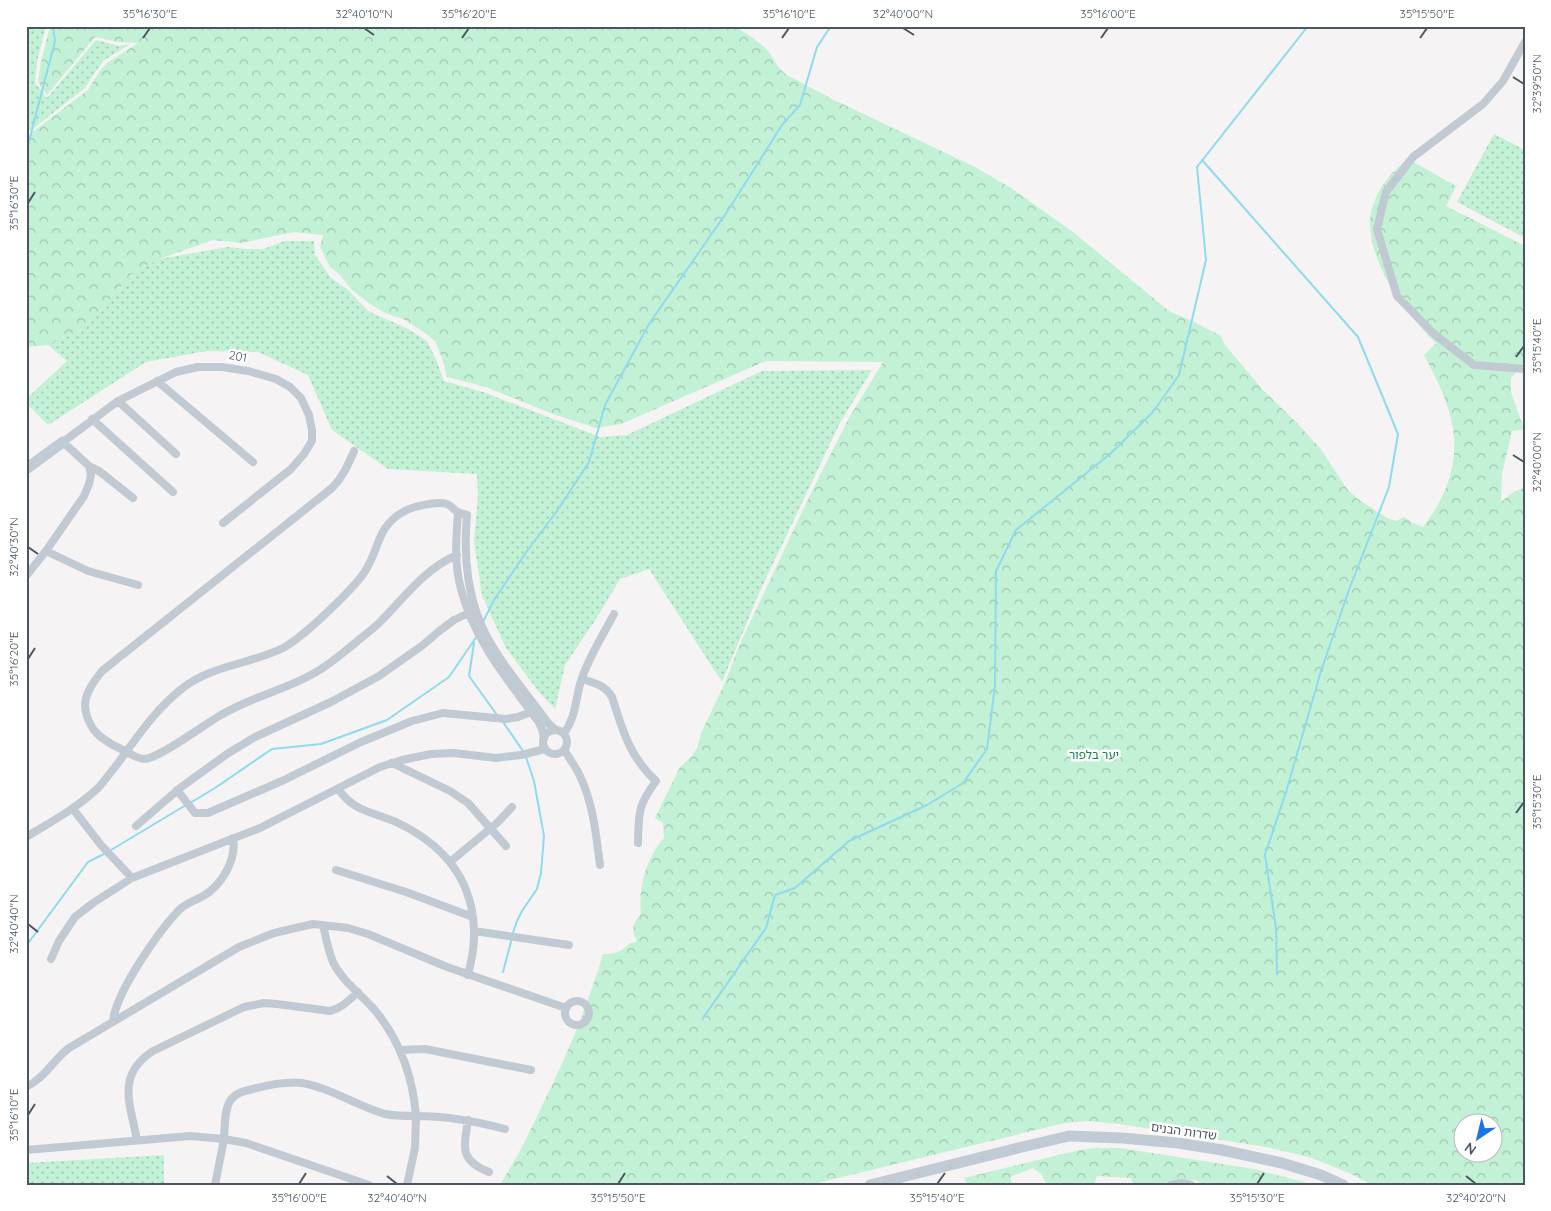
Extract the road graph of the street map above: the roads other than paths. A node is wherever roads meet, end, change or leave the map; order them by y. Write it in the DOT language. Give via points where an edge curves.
graph roads {
  1 [pos="1525,42"];
  2 [pos="1525,369"];
  3 [pos="156,382"];
  4 [pos="118,401"];
  5 [pos="92,420"];
  6 [pos="63,442"];
  7 [pos="354,451"];
  8 [pos="176,454"];
  9 [pos="253,462"];
  10 [pos="89,466"];
  11 [pos="26,469"];
  12 [pos="173,492"];
  13 [pos="133,498"];
  14 [pos="458,513"];
  15 [pos="223,523"];
  16 [pos="46,551"];
  17 [pos="457,555"];
  18 [pos="26,576"];
  19 [pos="138,585"];
  20 [pos="614,614"];
  21 [pos="472,616"];
  22 [pos="490,647"];
  23 [pos="582,679"];
  24 [pos="531,712"];
  25 [pos="560,731"];
  26 [pos="544,738"];
  27 [pos="546,749"];
  28 [pos="565,751"];
  29 [pos="127,752"];
  30 [pos="392,763"];
  31 [pos="338,789"];
  32 [pos="177,790"];
  33 [pos="512,806"];
  34 [pos="73,808"];
  35 [pos="136,826"];
  36 [pos="490,828"];
  37 [pos="26,837"];
  38 [pos="233,838"];
  39 [pos="638,843"];
  40 [pos="506,846"];
  41 [pos="450,862"];
  42 [pos="600,865"];
  43 [pos="336,870"];
  44 [pos="132,878"];
  45 [pos="473,917"];
  46 [pos="323,925"];
  47 [pos="474,931"];
  48 [pos="569,945"];
  49 [pos="51,960"];
  50 [pos="468,975"];
  51 [pos="358,992"];
  52 [pos="566,1008"];
  53 [pos="113,1022"];
  54 [pos="400,1050"];
  55 [pos="532,1070"];
  56 [pos="26,1087"];
  57 [pos="416,1116"];
  58 [pos="468,1120"];
  59 [pos="505,1128"];
  60 [pos="224,1139"];
  61 [pos="137,1140"];
  62 [pos="26,1150"];
  63 [pos="488,1172"];
  64 [pos="215,1185"];
  65 [pos="369,1185"];
  66 [pos="407,1185"];
  67 [pos="870,1185"];
  68 [pos="1171,1185"];
  69 [pos="1191,1185"];
  70 [pos="1343,1185"];
  1 -- 2 [label="street" via="1503,81 1483,104 1413,157 1386,192 1377,229 1397,296 1434,334 1474,365"];
  3 -- 4 [label="street, 201"];
  3 -- 9 [label="street"];
  3 -- 15 [label="street, 201" via="176,372 198,367 248,371 290,386 310,415 312,441 304,454 291,469"];
  4 -- 5 [label="street, 201"];
  4 -- 8 [label="street"];
  5 -- 6 [label="street, 201"];
  5 -- 12 [label="street"];
  6 -- 10 [label="street"];
  6 -- 11 [label="main road, 201"];
  7 -- 29 [label="street" via="332,488 102,671 93,682 86,696 85,709 89,721 105,741"];
  10 -- 13 [label="street"];
  10 -- 16 [label="street" via="90,484 84,496"];
  14 -- 17 [label="street"];
  14 -- 21 [label="street" via="467,516 466,559"];
  14 -- 29 [label="street" via="447,504 429,504 396,516 382,530 361,578 312,626 282,648 204,675 185,686 155,715"];
  16 -- 18 [label="street"];
  16 -- 19 [label="street" via="88,571"];
  17 -- 21 [label="street" via="460,588"];
  17 -- 29 [label="street" via="442,561 379,624 306,679 222,714 159,754 146,759"];
  20 -- 23 [label="street"];
  21 -- 22 [label="street"];
  21 -- 32 [label="street" via="454,620 379,676 254,737"];
  22 -- 24 [label="street"];
  22 -- 25 [label="street" via="548,722"];
  23 -- 25 [label="street" via="572,720"];
  23 -- 39 [label="street" via="608,691 633,755 656,781 641,805"];
  24 -- 26 [label="street"];
  24 -- 32 [label="street" via="506,719 443,714 412,721 208,813 195,813"];
  25 -- 26 [label="street" via="548,732"];
  25 -- 28 [label="street" via="568,743"];
  26 -- 27 [label="street"];
  27 -- 28 [label="street" via="554,755"];
  27 -- 30 [label="street" via="496,758 431,754"];
  28 -- 42 [label="street" via="579,775 590,806"];
  29 -- 34 [label="street" via="99,787"];
  30 -- 31 [label="street"];
  30 -- 36 [label="street" via="450,791 468,803"];
  31 -- 38 [label="street"];
  31 -- 41 [label="street" via="350,803 425,838"];
  32 -- 35 [label="street"];
  33 -- 36 [label="street"];
  34 -- 37 [label="street"];
  34 -- 44 [label="street"];
  36 -- 40 [label="street"];
  36 -- 41 [label="street"];
  38 -- 44 [label="street"];
  38 -- 53 [label="street" via="231,859 219,883 180,909 160,934 117,1004"];
  41 -- 45 [label="street" via="460,876"];
  43 -- 45 [label="street"];
  44 -- 49 [label="street" via="76,917 59,941"];
  45 -- 47 [label="street"];
  46 -- 50 [label="street" via="368,934"];
  46 -- 51 [label="street" via="334,964"];
  46 -- 53 [label="street" via="313,924 274,933 240,947"];
  47 -- 48 [label="street"];
  47 -- 50 [label="street"];
  50 -- 52 [label="street"];
  51 -- 54 [label="street" via="380,1016"];
  51 -- 61 [label="street" via="347,1003 330,1011 264,1003 244,1006 148,1054 133,1069 128,1086"];
  53 -- 56 [label="street" via="69,1048 41,1077"];
  54 -- 55 [label="street" via="425,1049"];
  54 -- 57 [label="street" via="410,1076"];
  57 -- 58 [label="street"];
  57 -- 60 [label="street" via="385,1114 322,1089 302,1083 285,1083 235,1095 229,1102"];
  57 -- 66 [label="street" via="415,1148"];
  58 -- 59 [label="street"];
  58 -- 63 [label="street" via="465,1152 476,1167"];
  60 -- 61 [label="street" via="190,1136"];
  60 -- 64 [label="street"];
  60 -- 65 [label="street" via="246,1143"];
  61 -- 62 [label="street"];
  67 -- 70 [label="main road, שדרות הבנים" via="1069,1136 1178,1143 1222,1150 1282,1163"];
  68 -- 69 [label="street"];
}
